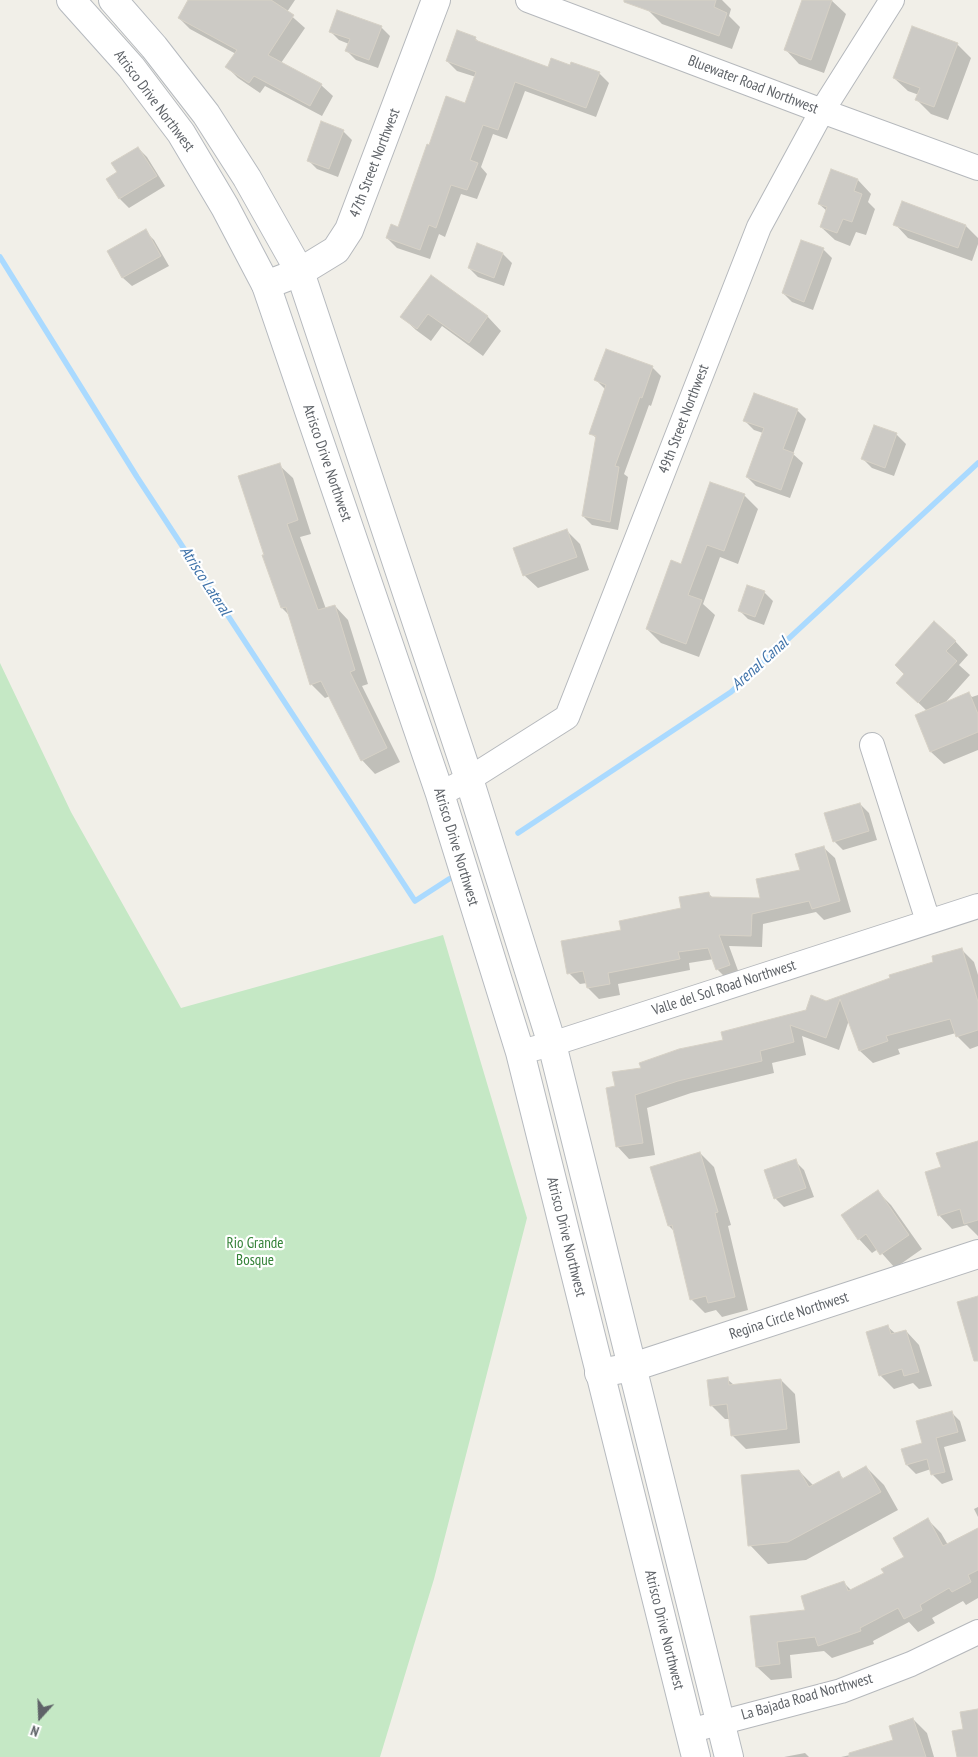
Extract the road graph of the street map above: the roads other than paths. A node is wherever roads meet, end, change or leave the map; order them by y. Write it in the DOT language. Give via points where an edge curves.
graph roads {
  1 [pos="71,0"];
  2 [pos="113,0"];
  3 [pos="436,0"];
  4 [pos="528,0"];
  5 [pos="892,0"];
  6 [pos="822,111"];
  7 [pos="978,168"];
  8 [pos="300,272"];
  9 [pos="266,285"];
  10 [pos="872,745"];
  11 [pos="469,779"];
  12 [pos="440,794"];
  13 [pos="978,906"];
  14 [pos="928,921"];
  15 [pos="552,1044"];
  16 [pos="520,1052"];
  17 [pos="978,1254"];
  18 [pos="633,1367"];
  19 [pos="599,1373"];
  20 [pos="978,1632"];
  21 [pos="720,1723"];
  22 [pos="689,1730"];
  23 [pos="696,1757"];
  24 [pos="729,1757"];
  1 -- 9 [label="main road, Atrisco Drive Northwest" via="131,67 181,133 225,206"];
  2 -- 8 [label="main road, Atrisco Drive Northwest" via="206,114 247,178"];
  3 -- 8 [label="main road, 47th Street Northwest" via="349,230 336,250"];
  4 -- 6 [label="street, Bluewater Road Northwest"];
  5 -- 6 [label="street, 49th Street Northwest"];
  6 -- 7 [label="street, Bluewater Road Northwest"];
  6 -- 11 [label="street, 49th Street Northwest" via="759,227 567,717"];
  8 -- 9 [label="main road, 47th Street Northwest"];
  8 -- 11 [label="main road, Atrisco Drive Northwest"];
  9 -- 12 [label="main road, Atrisco Drive Northwest"];
  10 -- 14 [label="street"];
  11 -- 12 [label="street, 49th Street Northwest"];
  11 -- 15 [label="main road, Atrisco Drive Northwest"];
  12 -- 16 [label="main road, Atrisco Drive Northwest"];
  13 -- 14 [label="street, Valle del Sol Road Northwest"];
  14 -- 15 [label="street, Valle del Sol Road Northwest"];
  15 -- 16 [label="street, Valle del Sol Road Northwest"];
  15 -- 18 [label="main road, Atrisco Drive Northwest"];
  16 -- 19 [label="main road, Atrisco Drive Northwest"];
  17 -- 18 [label="main road, Regina Circle Northwest"];
  18 -- 19 [label="main road, Regina Circle Northwest"];
  18 -- 21 [label="main road, Atrisco Drive Northwest"];
  19 -- 22 [label="main road, Atrisco Drive Northwest"];
  20 -- 21 [label="street, La Bajada Road Northwest" via="911,1664 841,1691"];
  21 -- 22 [label="street, La Bajada Road Northwest"];
  21 -- 24 [label="main road, Atrisco Drive Northwest"];
  22 -- 23 [label="main road, Atrisco Drive Northwest"];
}
